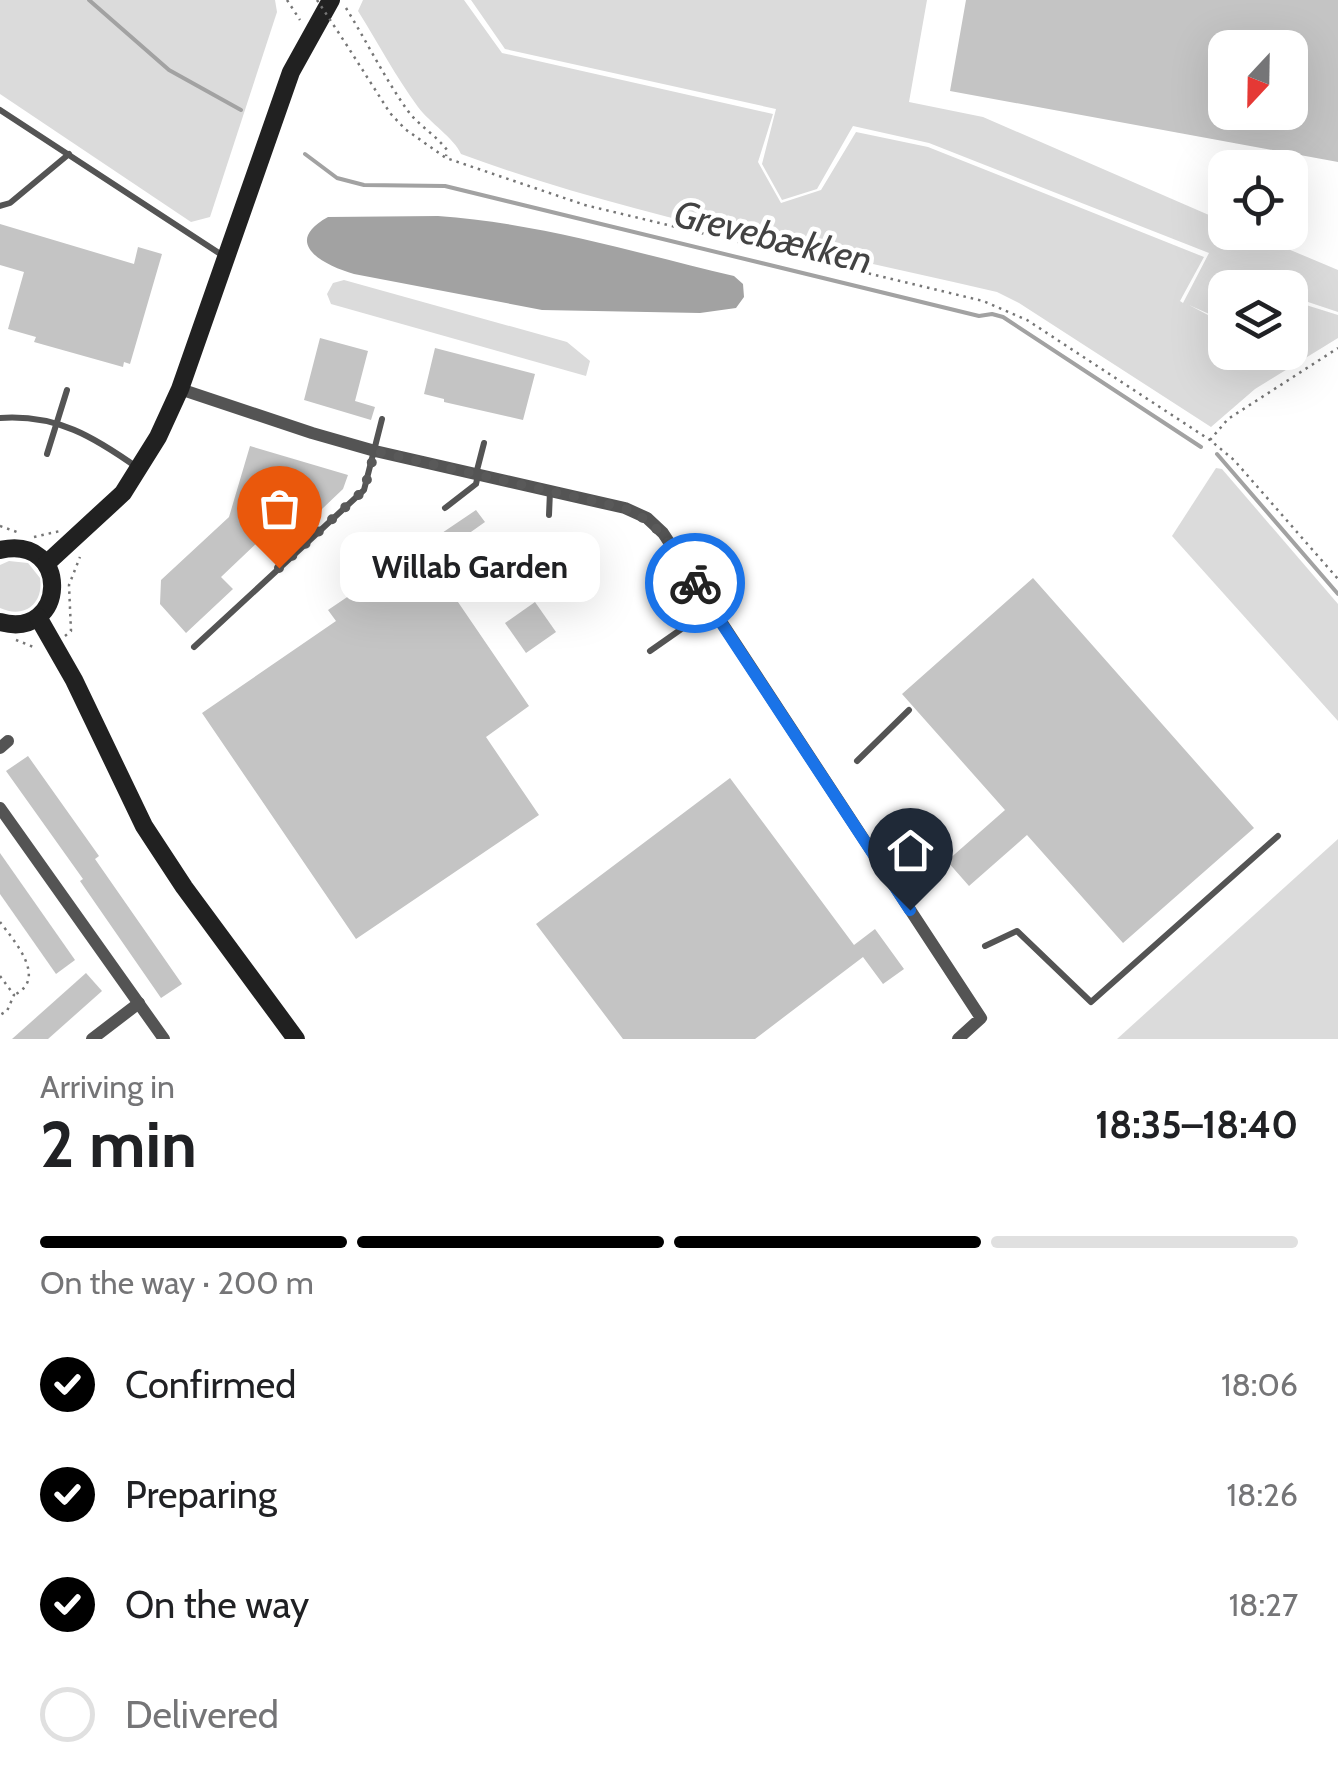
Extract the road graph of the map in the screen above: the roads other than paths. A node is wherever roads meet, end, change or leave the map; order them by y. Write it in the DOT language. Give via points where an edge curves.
graph roads {
  1 [pos="331,0"];
  2 [pos="0,110"];
  3 [pos="69,154"];
  4 [pos="0,206"];
  5 [pos="225,257"];
  6 [pos="180,389"];
  7 [pos="67,390"];
  8 [pos="0,418"];
  9 [pos="382,418"];
  10 [pos="56,424"];
  11 [pos="484,444"];
  12 [pos="375,451"];
  13 [pos="47,454"];
  14 [pos="140,469"];
  15 [pos="477,474"];
  16 [pos="550,490"];
  17 [pos="445,508"];
  18 [pos="549,515"];
  19 [pos="0,550"];
  20 [pos="46,564"];
  21 [pos="711,608"];
  22 [pos="38,618"];
  23 [pos="0,622"];
  24 [pos="194,646"];
  25 [pos="650,651"];
  26 [pos="909,710"];
  27 [pos="856,761"];
  28 [pos="0,808"];
  29 [pos="1278,836"];
  30 [pos="984,946"];
  31 [pos="139,1003"];
  32 [pos="92,1039"];
  33 [pos="164,1039"];
  34 [pos="296,1039"];
  35 [pos="958,1039"];
  1 -- 5 [label="street" via="291,72"];
  2 -- 3 [label="lane"];
  3 -- 4 [label="lane"];
  3 -- 5 [label="lane"];
  5 -- 6 [label="street"];
  6 -- 12 [label="street"];
  6 -- 14 [label="street"];
  7 -- 10 [label="lane"];
  8 -- 10 [label="lane"];
  9 -- 12 [label="lane"];
  10 -- 13 [label="lane"];
  10 -- 14 [label="lane" via="90,434"];
  11 -- 15 [label="lane"];
  12 -- 15 [label="street"];
  12 -- 24 [label="lane" via="364,490"];
  14 -- 20 [label="street" via="96,521"];
  15 -- 16 [label="street"];
  15 -- 17 [label="lane" via="476,484"];
  16 -- 18 [label="lane"];
  16 -- 21 [label="street" via="647,518"];
  19 -- 20 [label="street" via="26,549"];
  20 -- 22 [label="street" via="53,592"];
  21 -- 25 [label="lane"];
  21 -- 35 [label="street" via="981,1018"];
  22 -- 23 [label="street"];
  22 -- 34 [label="street" via="144,826"];
  26 -- 27 [label="lane"];
  28 -- 31 [label="street"];
  29 -- 30 [label="lane" via="1090,1002 1016,930"];
  31 -- 32 [label="street"];
  31 -- 33 [label="street"];
}
